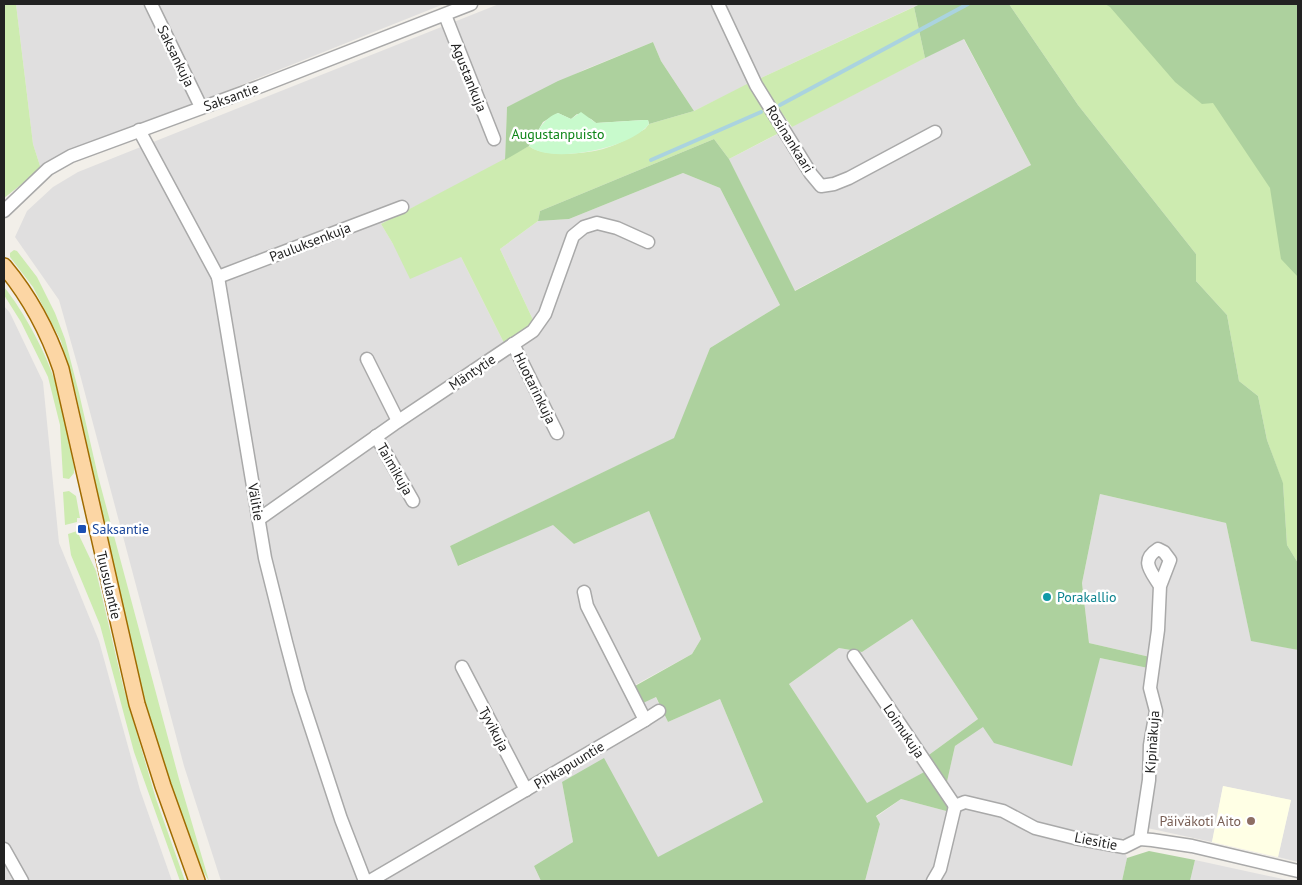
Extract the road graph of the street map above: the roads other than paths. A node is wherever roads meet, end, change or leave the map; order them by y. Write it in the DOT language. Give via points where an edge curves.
graph roads {
  1 [pos="151,4"];
  2 [pos="472,4"];
  3 [pos="718,4"];
  4 [pos="445,15"];
  5 [pos="201,107"];
  6 [pos="139,130"];
  7 [pos="935,132"];
  8 [pos="494,139"];
  9 [pos="402,207"];
  10 [pos="4,211"];
  11 [pos="648,242"];
  12 [pos="4,266"];
  13 [pos="218,277"];
  14 [pos="513,344"];
  15 [pos="367,359"];
  16 [pos="398,421"];
  17 [pos="557,433"];
  18 [pos="376,436"];
  19 [pos="413,501"];
  20 [pos="259,519"];
  21 [pos="1160,586"];
  22 [pos="584,592"];
  23 [pos="854,656"];
  24 [pos="462,667"];
  25 [pos="659,711"];
  26 [pos="646,720"];
  27 [pos="526,790"];
  28 [pos="955,806"];
  29 [pos="1140,839"];
  30 [pos="4,849"];
  31 [pos="1298,871"];
  32 [pos="22,881"];
  33 [pos="197,881"];
  34 [pos="365,881"];
  35 [pos="370,881"];
  36 [pos="933,881"];
  1 -- 5 [label="street, Saksankuja"];
  2 -- 4 [label="street, Saksantie"];
  3 -- 7 [label="street, Rosinankaari" via="756,85 810,174 821,186 849,178"];
  4 -- 5 [label="street, Saksantie"];
  4 -- 8 [label="street, Agustankuja"];
  5 -- 6 [label="street, Saksantie"];
  6 -- 10 [label="street, Saksantie" via="71,156 48,169"];
  6 -- 13 [label="street, Välitie"];
  9 -- 13 [label="street, Pauluksenkuja"];
  11 -- 14 [label="street, Mäntytie" via="597,223 572,236 545,314 533,331"];
  12 -- 33 [label="main road, Tuusulantie" via="41,320 61,369 137,704"];
  13 -- 20 [label="street, Välitie"];
  14 -- 16 [label="street, Mäntytie"];
  14 -- 17 [label="street, Huotarinkuja"];
  15 -- 16 [label="street"];
  16 -- 18 [label="street, Mäntytie"];
  18 -- 19 [label="street, Taimikuja"];
  18 -- 20 [label="street, Mäntytie"];
  20 -- 34 [label="street, Välitie" via="265,558 297,683 348,841"];
  21 -- 29 [label="street, Kipinäkuja" via="1150,688 1156,711"];
  22 -- 26 [label="street" via="587,606"];
  23 -- 28 [label="street, Loimukuja"];
  24 -- 27 [label="street, Tyvikuja"];
  25 -- 26 [label="street, Pihkapuuntie"];
  26 -- 27 [label="street, Pihkapuuntie"];
  27 -- 35 [label="street, Pihkapuuntie"];
  28 -- 29 [label="street, Liesitie" via="966,802 1003,810 1035,828 1124,847"];
  28 -- 36 [label="street" via="940,869"];
  29 -- 31 [label="street, Liesitie" via="1192,846"];
  30 -- 32 [label="street"];
}
